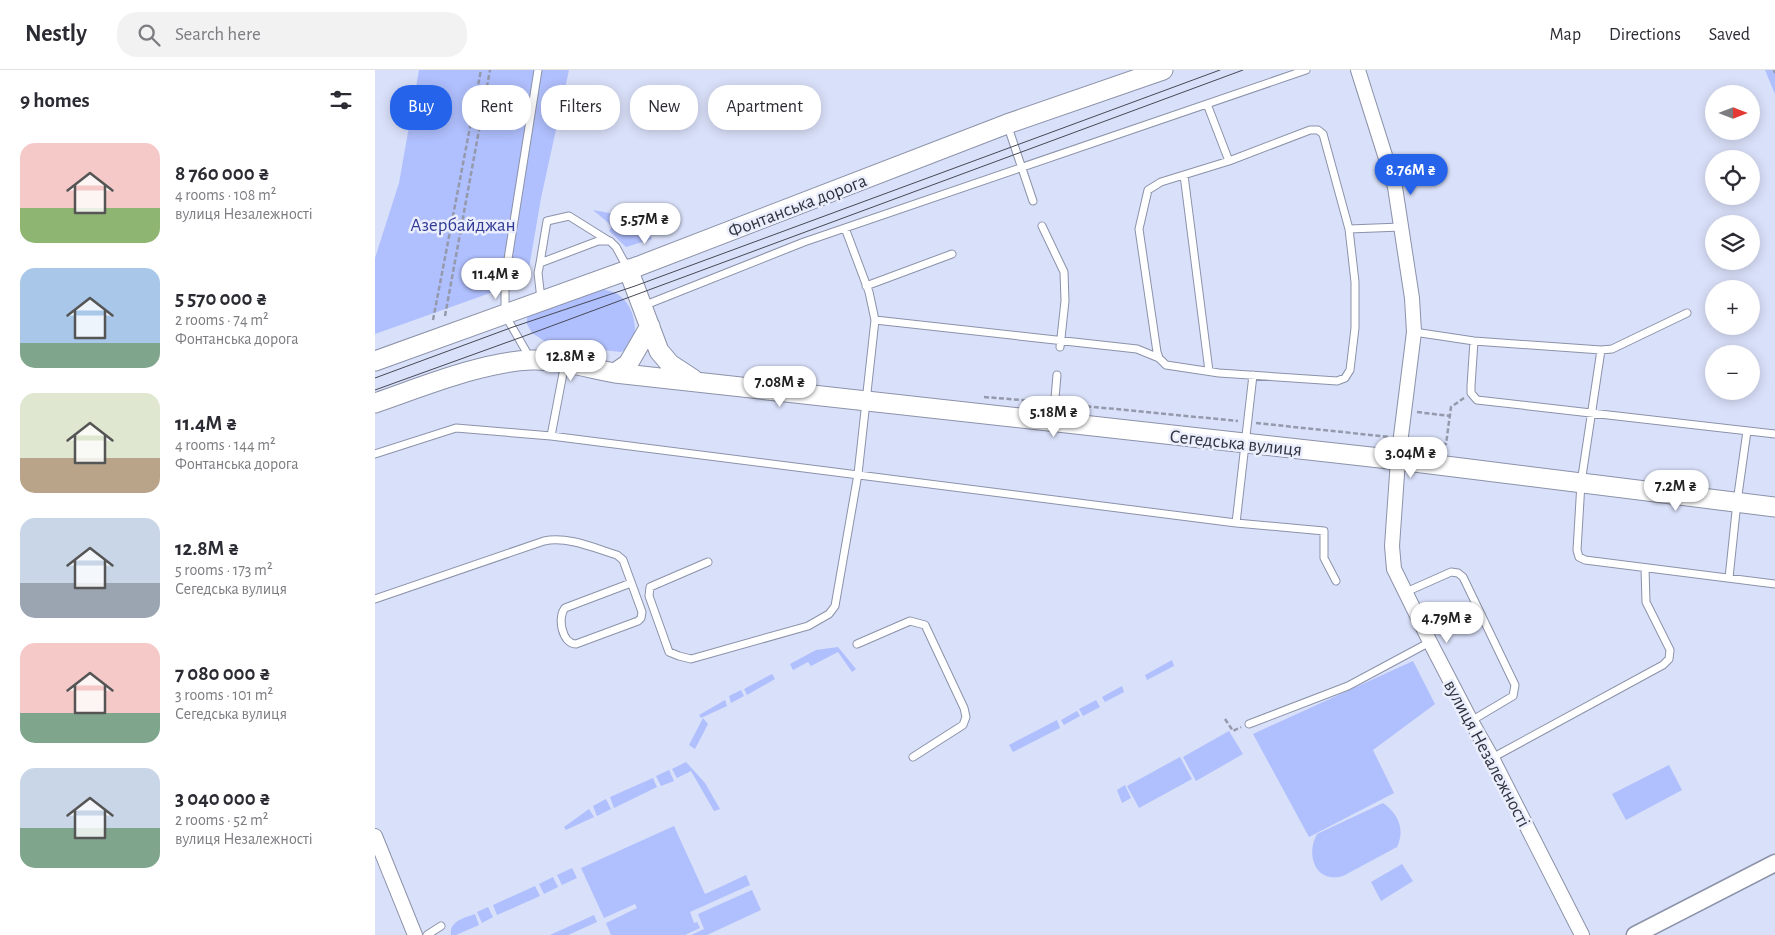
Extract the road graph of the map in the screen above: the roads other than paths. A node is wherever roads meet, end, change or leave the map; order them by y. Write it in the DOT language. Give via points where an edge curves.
graph roads {
  1 [pos="539,70"];
  2 [pos="1163,70"];
  3 [pos="1306,70"];
  4 [pos="1358,70"];
  5 [pos="1207,104"];
  6 [pos="1007,124"];
  7 [pos="1229,160"];
  8 [pos="1022,168"];
  9 [pos="1185,174"];
  10 [pos="1033,201"];
  11 [pos="1042,226"];
  12 [pos="1401,227"];
  13 [pos="845,228"];
  14 [pos="1349,229"];
  15 [pos="610,241"];
  16 [pos="952,254"];
  17 [pos="540,262"];
  18 [pos="629,269"];
  19 [pos="866,286"];
  20 [pos="541,301"];
  21 [pos="643,306"];
  22 [pos="1687,313"];
  23 [pos="505,315"];
  24 [pos="875,320"];
  25 [pos="650,326"];
  26 [pos="1415,332"];
  27 [pos="1474,341"];
  28 [pos="1060,344"];
  29 [pos="1601,350"];
  30 [pos="1159,358"];
  31 [pos="531,360"];
  32 [pos="375,361"];
  33 [pos="565,363"];
  34 [pos="1209,372"];
  35 [pos="615,373"];
  36 [pos="1057,375"];
  37 [pos="1253,376"];
  38 [pos="697,382"];
  39 [pos="867,401"];
  40 [pos="375,403"];
  41 [pos="1592,412"];
  42 [pos="1053,421"];
  43 [pos="1747,431"];
  44 [pos="1775,434"];
  45 [pos="551,436"];
  46 [pos="1244,443"];
  47 [pos="375,454"];
  48 [pos="1398,460"];
  49 [pos="858,474"];
  50 [pos="1581,483"];
  51 [pos="1737,502"];
  52 [pos="1775,507"];
  53 [pos="1236,523"];
  54 [pos="708,562"];
  55 [pos="1645,568"];
  56 [pos="1729,578"];
  57 [pos="1335,581"];
  58 [pos="631,583"];
  59 [pos="1775,584"];
  60 [pos="1406,592"];
  61 [pos="375,599"];
  62 [pos="1430,642"];
  63 [pos="857,644"];
  64 [pos="1471,722"];
  65 [pos="1249,724"];
  66 [pos="913,757"];
  67 [pos="1492,758"];
  68 [pos="375,836"];
  69 [pos="1775,863"];
  70 [pos="441,926"];
  71 [pos="415,935"];
  72 [pos="427,935"];
  73 [pos="1582,935"];
  74 [pos="1635,935"];
  1 -- 23 [label="lane" via="505,278"];
  2 -- 6 [label="main road, Фонтанська дорога"];
  3 -- 5 [label="lane"];
  4 -- 12 [label="street, вулиця Незалежності" via="1395,187"];
  5 -- 7 [label="lane"];
  5 -- 8 [label="lane"];
  6 -- 8 [label="lane"];
  6 -- 18 [label="main road, Фонтанська дорога"];
  7 -- 9 [label="lane"];
  7 -- 14 [label="lane" via="1317,130 1323,134"];
  8 -- 10 [label="lane"];
  8 -- 13 [label="lane"];
  9 -- 30 [label="lane" via="1148,190 1139,229"];
  9 -- 34 [label="lane"];
  11 -- 28 [label="lane" via="1064,272 1065,301"];
  12 -- 14 [label="lane"];
  12 -- 26 [label="street, вулиця Незалежності"];
  13 -- 19 [label="lane"];
  13 -- 21 [label="lane"];
  14 -- 37 [label="lane" via="1355,282 1355,328 1350,370 1345,378 1337,381"];
  15 -- 17 [label="lane" via="598,241"];
  15 -- 17 [label="lane" via="569,216 547,221"];
  15 -- 18 [label="lane"];
  16 -- 19 [label="lane"];
  17 -- 20 [label="lane" via="537,273"];
  18 -- 20 [label="main road, Фонтанська дорога"];
  18 -- 21 [label="main road, Сегедська вулиця"];
  19 -- 24 [label="lane"];
  20 -- 23 [label="main road, Фонтанська дорога"];
  21 -- 25 [label="main road, Сегедська вулиця"];
  22 -- 29 [label="lane" via="1612,349"];
  23 -- 31 [label="lane"];
  23 -- 32 [label="main road, Фонтанська дорога"];
  24 -- 28 [label="lane"];
  24 -- 39 [label="lane"];
  25 -- 35 [label="main road" via="628,364"];
  25 -- 38 [label="main road, Сегедська вулиця" via="659,351 670,364"];
  26 -- 27 [label="lane"];
  26 -- 48 [label="street, вулиця Незалежності"];
  27 -- 29 [label="lane"];
  27 -- 41 [label="lane" via="1471,393 1477,400"];
  28 -- 30 [label="lane" via="1137,349"];
  29 -- 41 [label="lane"];
  30 -- 34 [label="lane" via="1166,365"];
  31 -- 33 [label="main road, Сегедська вулиця"];
  31 -- 40 [label="main road" via="482,367"];
  33 -- 35 [label="main road, Сегедська вулиця"];
  33 -- 45 [label="lane"];
  34 -- 37 [label="lane"];
  35 -- 38 [label="main road, Сегедська вулиця"];
  36 -- 42 [label="lane"];
  37 -- 46 [label="lane"];
  38 -- 39 [label="main road, Сегедська вулиця"];
  39 -- 42 [label="main road, Сегедська вулиця"];
  39 -- 49 [label="lane"];
  41 -- 43 [label="lane"];
  41 -- 50 [label="lane"];
  42 -- 46 [label="main road, Сегедська вулиця"];
  43 -- 44 [label="lane"];
  43 -- 51 [label="lane"];
  45 -- 47 [label="lane" via="456,428"];
  45 -- 49 [label="lane"];
  46 -- 48 [label="main road, Сегедська вулиця"];
  46 -- 53 [label="lane"];
  48 -- 50 [label="main road, Сегедська вулиця"];
  48 -- 60 [label="street, вулиця Незалежності" via="1392,546 1394,569"];
  49 -- 53 [label="lane"];
  49 -- 54 [label="lane" via="835,606 829,614 808,626 691,659 669,652 649,596 649,586"];
  50 -- 51 [label="main road, Сегедська вулиця"];
  50 -- 55 [label="lane" via="1579,557"];
  51 -- 52 [label="main road, Сегедська вулиця"];
  51 -- 56 [label="lane"];
  53 -- 57 [label="lane" via="1324,531 1324,558"];
  55 -- 56 [label="lane"];
  55 -- 67 [label="lane" via="1646,602 1670,650 1669,659"];
  56 -- 59 [label="lane"];
  58 -- 58 [label="lane" via="565,608 560,619 567,641 576,644 638,621 642,612"];
  58 -- 61 [label="lane" via="623,560 617,555 556,538"];
  60 -- 62 [label="street, вулиця Незалежності"];
  60 -- 64 [label="lane" via="1451,572 1463,577 1515,685 1513,696"];
  62 -- 64 [label="street, вулиця Незалежності"];
  62 -- 65 [label="lane" via="1348,686"];
  63 -- 66 [label="lane" via="909,621 925,625 966,717 963,725"];
  64 -- 67 [label="street, вулиця Незалежності"];
  67 -- 73 [label="street, вулиця Незалежності"];
  68 -- 71 [label="street"];
  69 -- 74 [label="street"];
  70 -- 72 [label="lane"];
}
